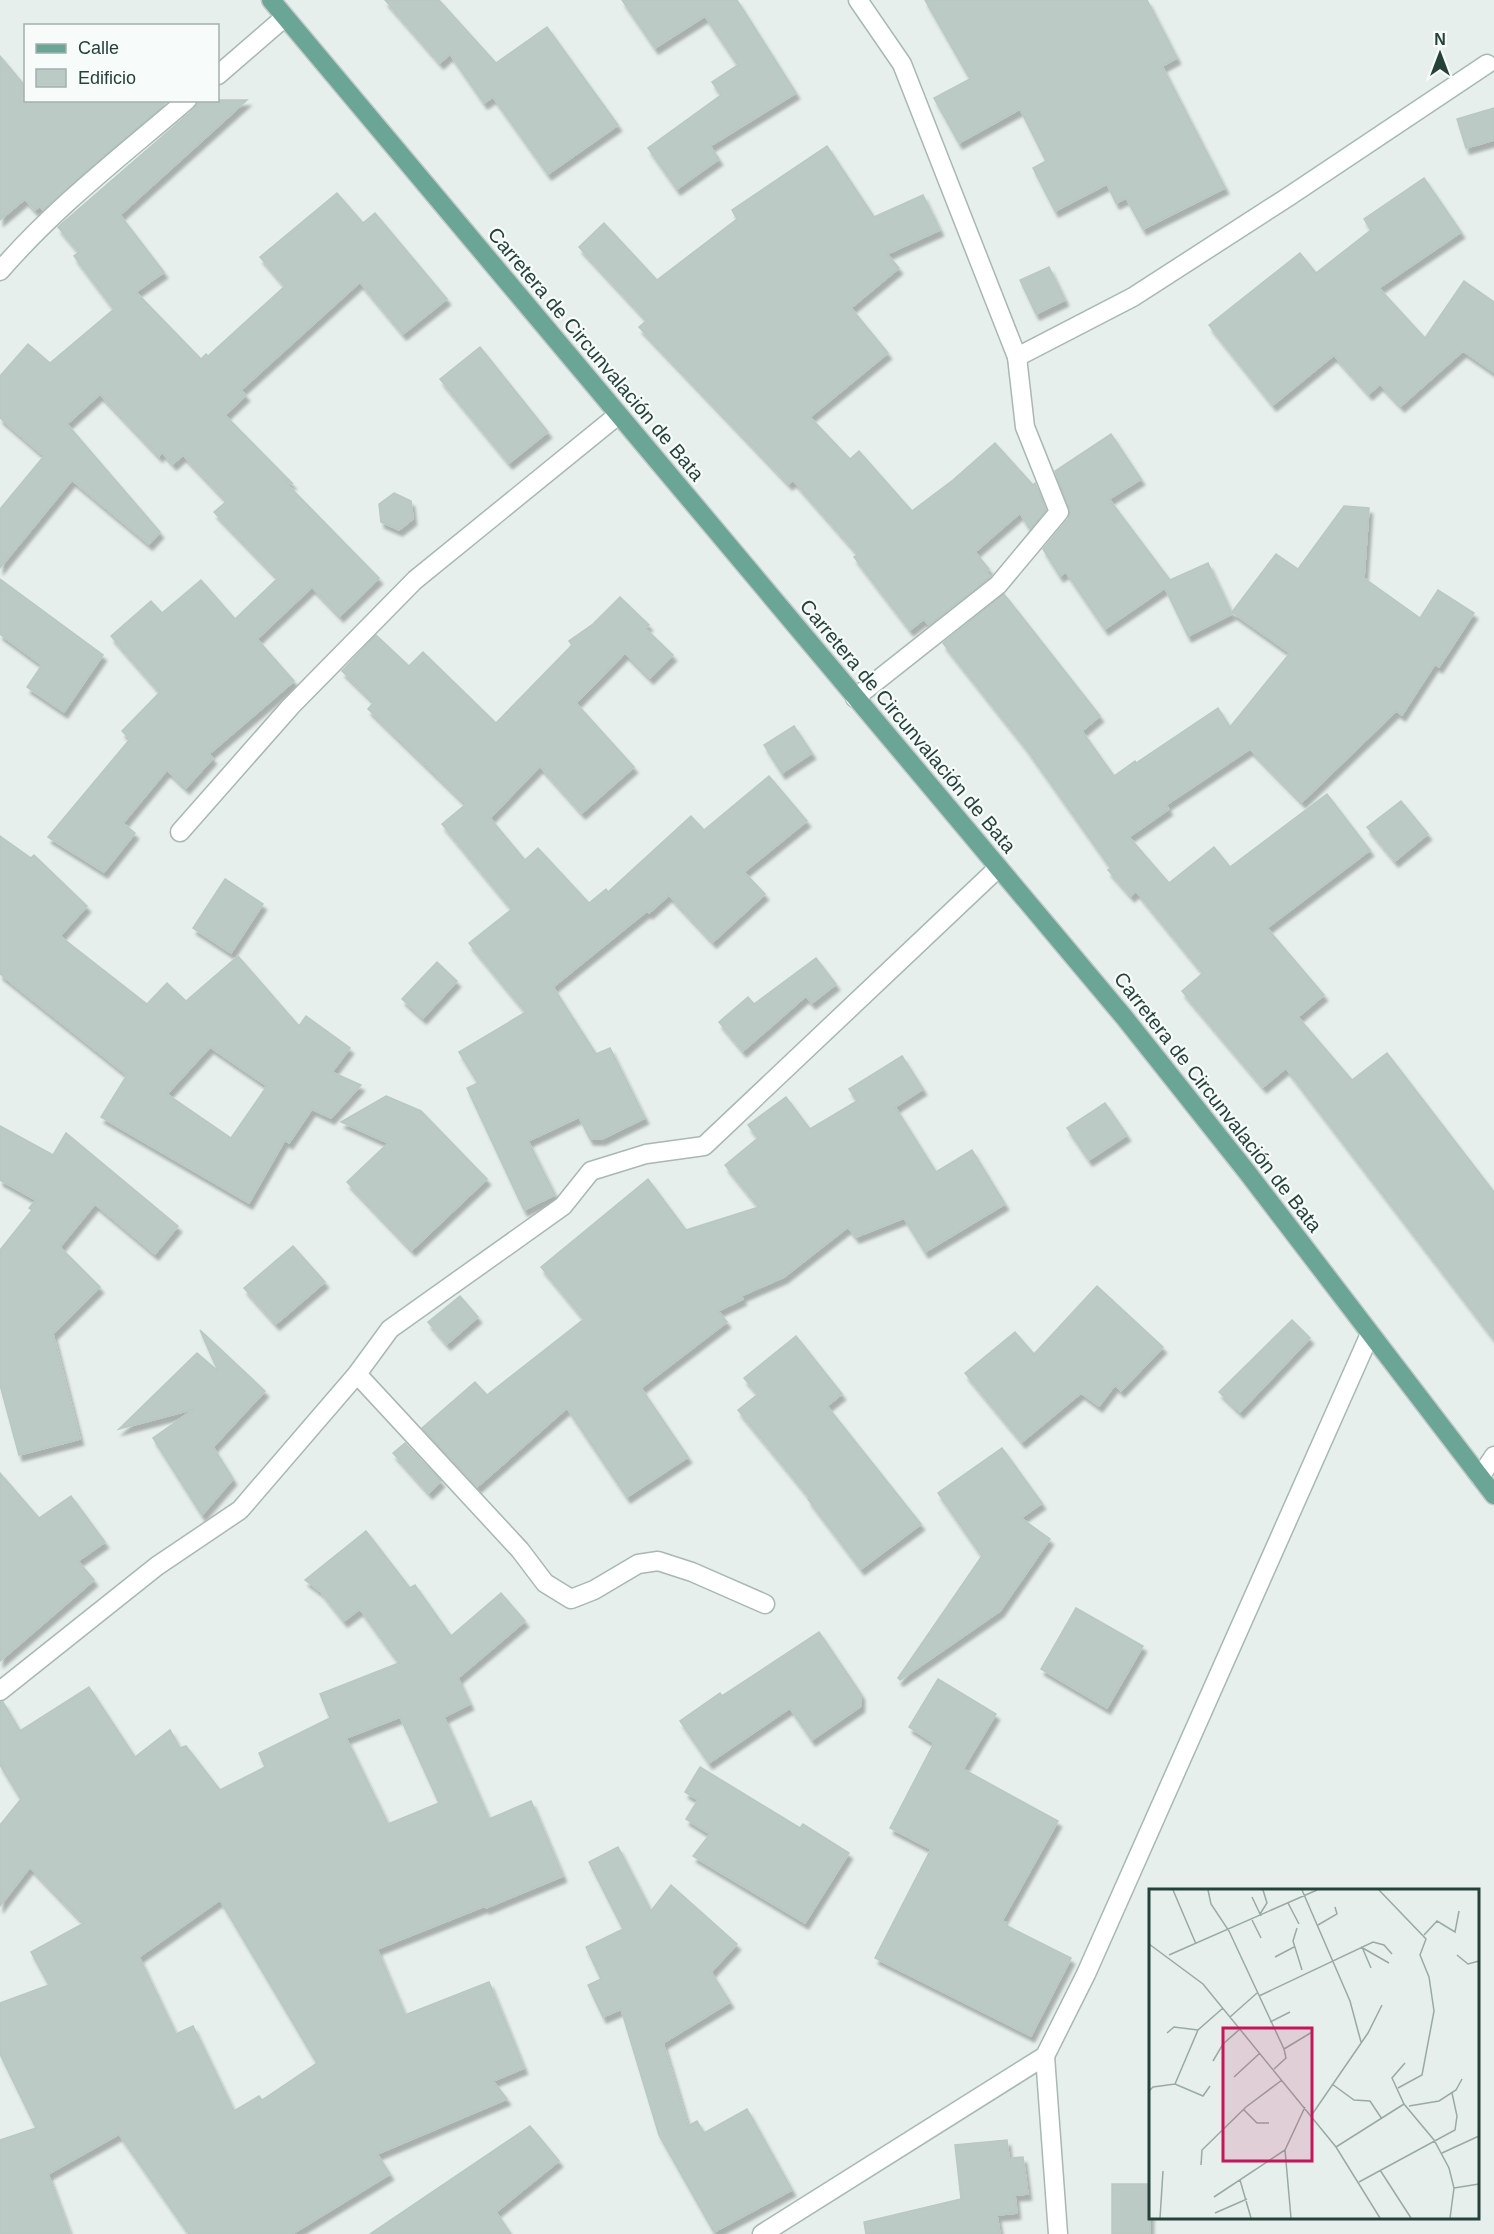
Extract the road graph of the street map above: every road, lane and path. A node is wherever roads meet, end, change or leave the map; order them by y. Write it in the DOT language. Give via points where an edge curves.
graph roads {
  1 [pos="271,0"];
  2 [pos="858,0"];
  3 [pos="285,17"];
  4 [pos="1487,64"];
  5 [pos="219,74"];
  6 [pos="185,102"];
  7 [pos="0,271"];
  8 [pos="1017,357"];
  9 [pos="618,415"];
  10 [pos="855,698"];
  11 [pos="180,832"];
  12 [pos="998,868"];
  13 [pos="1370,1334"];
  14 [pos="357,1374"];
  15 [pos="1494,1455"];
  16 [pos="1480,1477"];
  17 [pos="1494,1495"];
  18 [pos="765,1604"];
  19 [pos="0,1691"];
  20 [pos="1045,2056"];
  21 [pos="762,2234"];
  22 [pos="1058,2234"];
  1 -- 3 [label="main road, Carretera de Circunvalación de Bata"];
  2 -- 8 [label="street" via="902,64"];
  3 -- 5 [label="street"];
  3 -- 9 [label="main road, Carretera de Circunvalación de Bata"];
  4 -- 8 [label="street" via="1133,297"];
  6 -- 7 [label="street" via="42,226"];
  8 -- 10 [label="street" via="1025,427 1059,512 998,585"];
  9 -- 10 [label="main road, Carretera de Circunvalación de Bata"];
  9 -- 11 [label="street" via="415,580 291,706"];
  10 -- 12 [label="main road, Carretera de Circunvalación de Bata"];
  12 -- 13 [label="main road, Carretera de Circunvalación de Bata" via="1124,1017"];
  12 -- 14 [label="street" via="704,1146 646,1154 591,1171 563,1206 390,1329"];
  13 -- 16 [label="main road, Carretera de Circunvalación de Bata"];
  13 -- 20 [label="street" via="1086,1974"];
  14 -- 18 [label="street" via="520,1550 545,1583 571,1599 638,1564 658,1561"];
  14 -- 19 [label="street" via="240,1510 157,1566"];
  15 -- 16 [label="street"];
  16 -- 17 [label="main road, Carretera de Circunvalación de Bata"];
  20 -- 21 [label="street"];
  20 -- 22 [label="street"];
}
